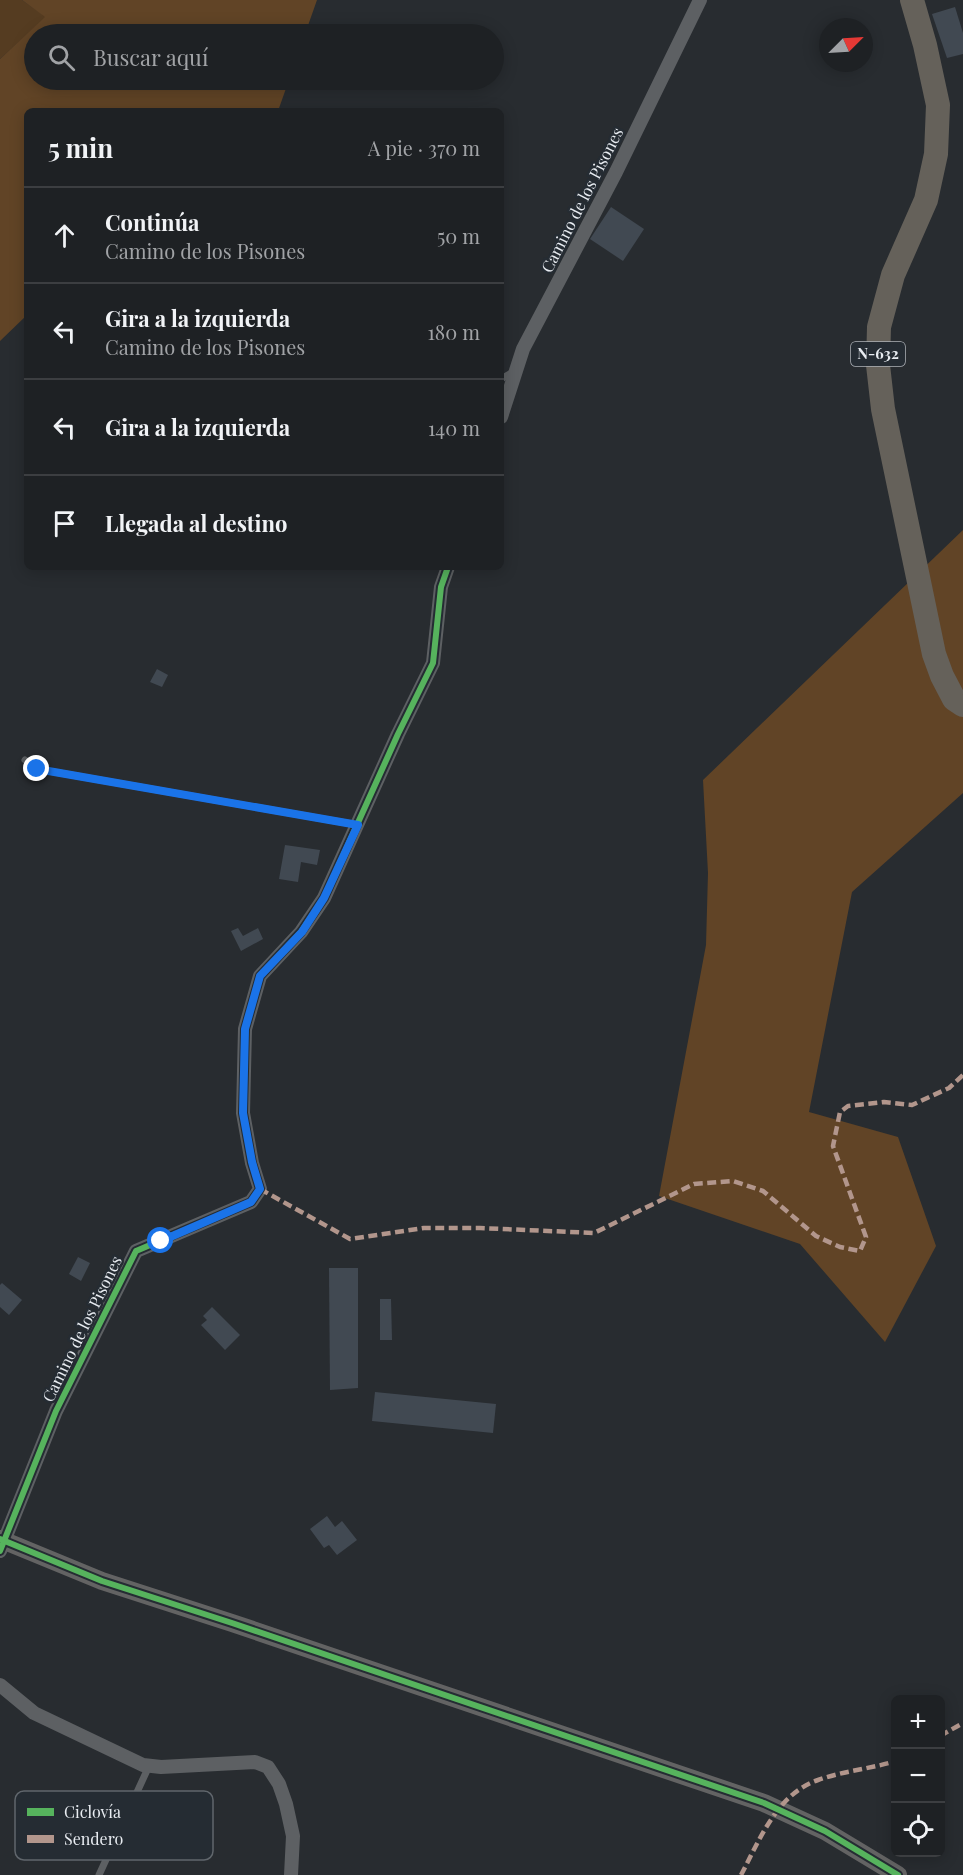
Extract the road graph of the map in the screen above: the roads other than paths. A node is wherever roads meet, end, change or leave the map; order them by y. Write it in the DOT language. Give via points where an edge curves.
graph roads {
  1 [pos="700,0"];
  2 [pos="912,0"];
  3 [pos="518,369"];
  4 [pos="504,377"];
  5 [pos="504,409"];
  6 [pos="447,570"];
  7 [pos="963,705"];
  8 [pos="25,760"];
  9 [pos="358,825"];
  10 [pos="1,1544"];
  11 [pos="0,1685"];
  12 [pos="149,1766"];
  13 [pos="138,1791"];
  14 [pos="106,1860"];
  15 [pos="99,1875"];
  16 [pos="291,1875"];
  17 [pos="898,1875"];
  1 -- 3 [label="street, Camino de los Pisones" via="523,349"];
  2 -- 7 [label="highway, N-632" via="938,105 936,154 926,200 893,275 879,327 878,365 883,409 934,654 954,699"];
  3 -- 4 [label="lane"];
  3 -- 5 [label="street, Camino de los Pisones"];
  6 -- 9 [label="street, Camino de los Pisones" via="441,587 434,663"];
  8 -- 9 [label="lane" via="37,769"];
  9 -- 10 [label="street, Camino de los Pisones" via="324,898 302,932 260,976 245,1029 243,1113 260,1189 251,1202 135,1251 56,1412"];
  10 -- 17 [label="street" via="764,1803 825,1831"];
  11 -- 12 [label="street" via="34,1713"];
  12 -- 13 [label="lane"];
  12 -- 16 [label="street" via="255,1762 268,1767 279,1784 293,1836"];
  14 -- 15 [label="lane"];
}
